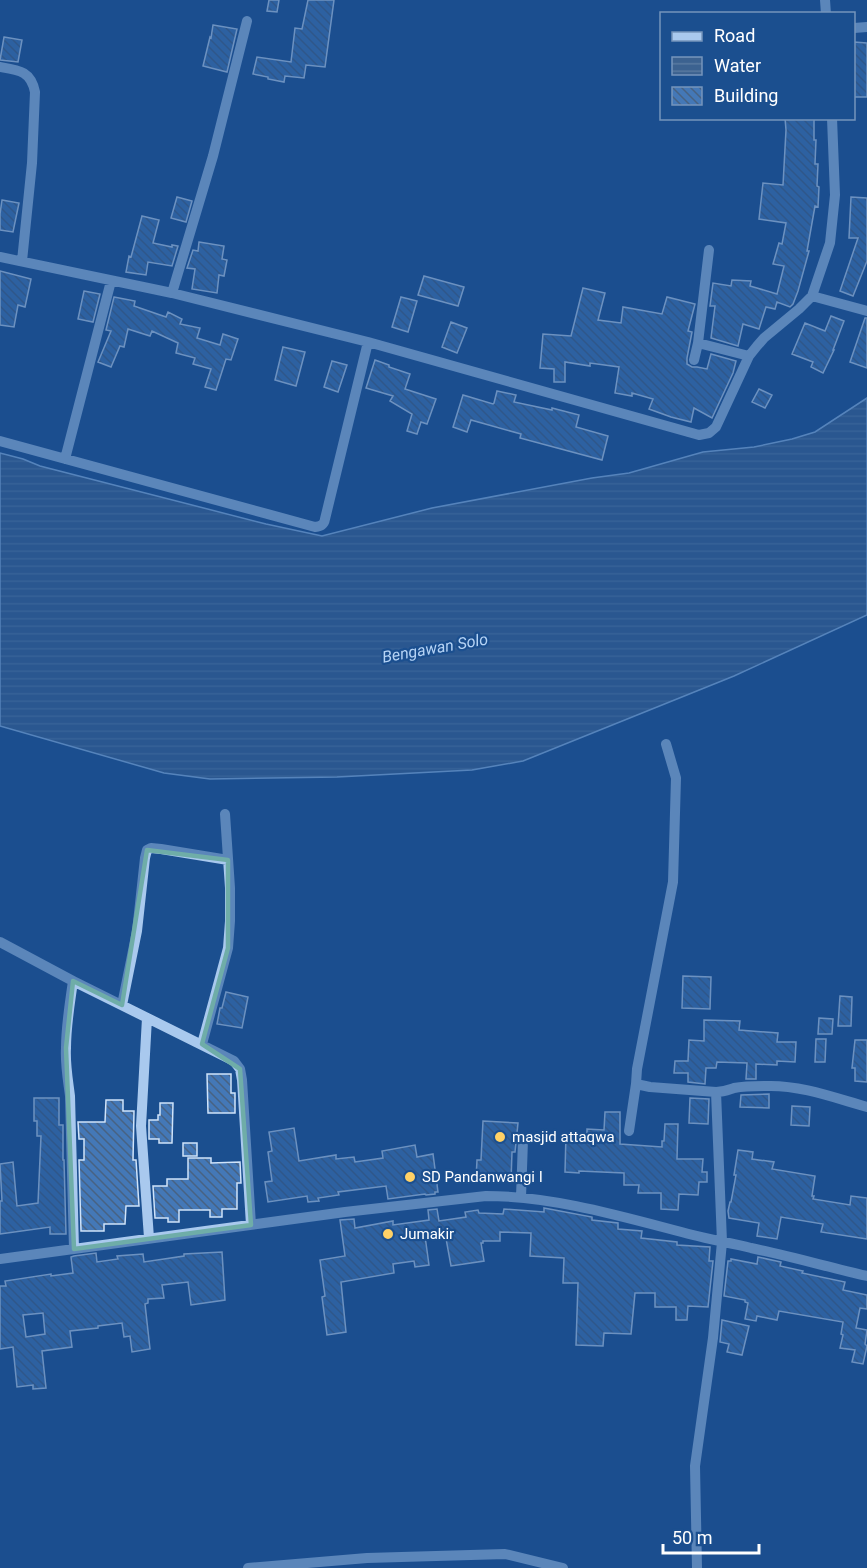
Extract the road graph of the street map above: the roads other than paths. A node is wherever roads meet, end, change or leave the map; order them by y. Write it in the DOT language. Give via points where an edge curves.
graph roads {
  1 [pos="247,21"];
  2 [pos="0,67"];
  3 [pos="832,120"];
  4 [pos="709,250"];
  5 [pos="0,257"];
  6 [pos="22,261"];
  7 [pos="111,281"];
  8 [pos="172,292"];
  9 [pos="812,296"];
  10 [pos="867,310"];
  11 [pos="368,342"];
  12 [pos="698,343"];
  13 [pos="749,356"];
  14 [pos="694,360"];
  15 [pos="0,441"];
  16 [pos="65,459"];
  17 [pos="666,744"];
  18 [pos="225,814"];
  19 [pos="228,860"];
  20 [pos="0,942"];
  21 [pos="73,981"];
  22 [pos="122,1005"];
  23 [pos="147,1018"];
  24 [pos="202,1044"];
  25 [pos="636,1084"];
  26 [pos="716,1092"];
  27 [pos="867,1107"];
  28 [pos="629,1131"];
  29 [pos="523,1140"];
  30 [pos="521,1197"];
  31 [pos="252,1225"];
  32 [pos="149,1238"];
  33 [pos="722,1242"];
  34 [pos="74,1249"];
  35 [pos="0,1259"];
  36 [pos="867,1276"];
  37 [pos="248,1568"];
  38 [pos="563,1568"];
  39 [pos="697,1568"];
  1 -- 8 [label="street" via="213,156"];
  2 -- 6 [label="street" via="29,76 35,92"];
  3 -- 9 [label="street" via="836,195 830,243"];
  4 -- 12 [label="street"];
  5 -- 6 [label="street"];
  6 -- 7 [label="street"];
  7 -- 8 [label="street"];
  7 -- 16 [label="street"];
  8 -- 11 [label="street"];
  9 -- 10 [label="street"];
  9 -- 13 [label="street"];
  11 -- 13 [label="street" via="699,435 709,434 716,427"];
  11 -- 16 [label="street" via="324,523 320,526"];
  12 -- 13 [label="street"];
  12 -- 14 [label="street"];
  15 -- 16 [label="street"];
  17 -- 25 [label="street" via="676,778 673,882"];
  18 -- 19 [label="street"];
  19 -- 22 [label="street" via="147,850 137,931"];
  19 -- 24 [label="street" via="228,948"];
  20 -- 21 [label="street"];
  21 -- 22 [label="street"];
  21 -- 34 [label="street" via="66,1070"];
  22 -- 23 [label="street"];
  23 -- 24 [label="street"];
  23 -- 32 [label="street" via="141,1126"];
  24 -- 31 [label="street" via="234,1061 240,1069"];
  25 -- 26 [label="street"];
  25 -- 28 [label="street"];
  26 -- 27 [label="street" via="770,1086 806,1090"];
  26 -- 33 [label="street"];
  29 -- 30 [label="street"];
  30 -- 31 [label="street" via="486,1196"];
  30 -- 33 [label="street" via="611,1214"];
  31 -- 32 [label="street"];
  32 -- 34 [label="street"];
  33 -- 36 [label="street"];
  33 -- 39 [label="street" via="695,1466"];
  34 -- 35 [label="street"];
  37 -- 38 [label="street" via="367,1558 505,1554"];
}
